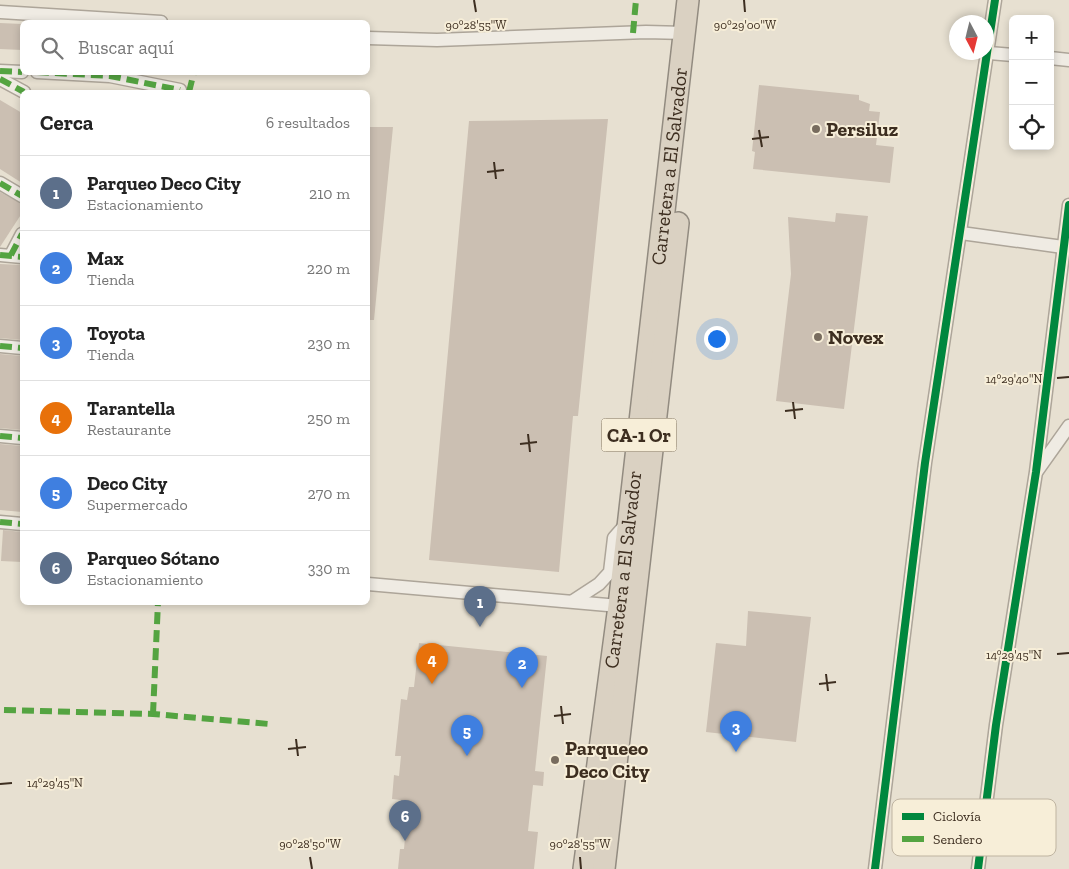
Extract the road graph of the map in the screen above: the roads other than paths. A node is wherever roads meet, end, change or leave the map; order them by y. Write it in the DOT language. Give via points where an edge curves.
graph roads {
  1 [pos="688,0"];
  2 [pos="702,0"];
  3 [pos="995,0"];
  4 [pos="0,12"];
  5 [pos="993,15"];
  6 [pos="129,20"];
  7 [pos="685,33"];
  8 [pos="370,38"];
  9 [pos="994,53"];
  10 [pos="1009,55"];
  11 [pos="1054,58"];
  12 [pos="987,60"];
  13 [pos="1069,60"];
  14 [pos="0,71"];
  15 [pos="20,72"];
  16 [pos="92,75"];
  17 [pos="0,78"];
  18 [pos="21,90"];
  19 [pos="180,90"];
  20 [pos="0,183"];
  21 [pos="20,195"];
  22 [pos="1069,205"];
  23 [pos="961,233"];
  24 [pos="20,238"];
  25 [pos="1063,247"];
  26 [pos="11,256"];
  27 [pos="0,346"];
  28 [pos="20,348"];
  29 [pos="1069,426"];
  30 [pos="0,436"];
  31 [pos="20,438"];
  32 [pos="1036,472"];
  33 [pos="629,521"];
  34 [pos="0,522"];
  35 [pos="20,524"];
  36 [pos="370,584"];
  37 [pos="573,601"];
  38 [pos="619,606"];
  39 [pos="987,799"];
  40 [pos="980,856"];
  41 [pos="584,869"];
  42 [pos="604,869"];
  43 [pos="875,869"];
  44 [pos="978,869"];
  1 -- 7 [label="highway, Carretera a El Salvador / CA-1 Or"];
  2 -- 42 [label="highway, Carretera a El Salvador / CA-1 Or"];
  3 -- 5 [label="street"];
  4 -- 6 [label="street"];
  7 -- 8 [label="street" via="437,40"];
  7 -- 33 [label="highway, Carretera a El Salvador / CA-1 Or"];
  9 -- 10 [label="street"];
  11 -- 13 [label="street"];
  12 -- 23 [label="street"];
  14 -- 15 [label="street"];
  16 -- 19 [label="street"];
  17 -- 18 [label="street"];
  20 -- 21 [label="street"];
  22 -- 25 [label="street"];
  23 -- 25 [label="street"];
  23 -- 43 [label="street" via="925,463"];
  24 -- 26 [label="street"];
  25 -- 32 [label="street"];
  27 -- 28 [label="street"];
  29 -- 32 [label="street"];
  30 -- 31 [label="street"];
  32 -- 39 [label="street"];
  33 -- 37 [label="street" via="614,538 610,572 600,584"];
  33 -- 38 [label="highway, Carretera a El Salvador / CA-1 Or"];
  34 -- 35 [label="street"];
  36 -- 37 [label="street"];
  37 -- 38 [label="street"];
  38 -- 41 [label="highway, Carretera a El Salvador / CA-1 Or"];
  40 -- 44 [label="street"];
}
